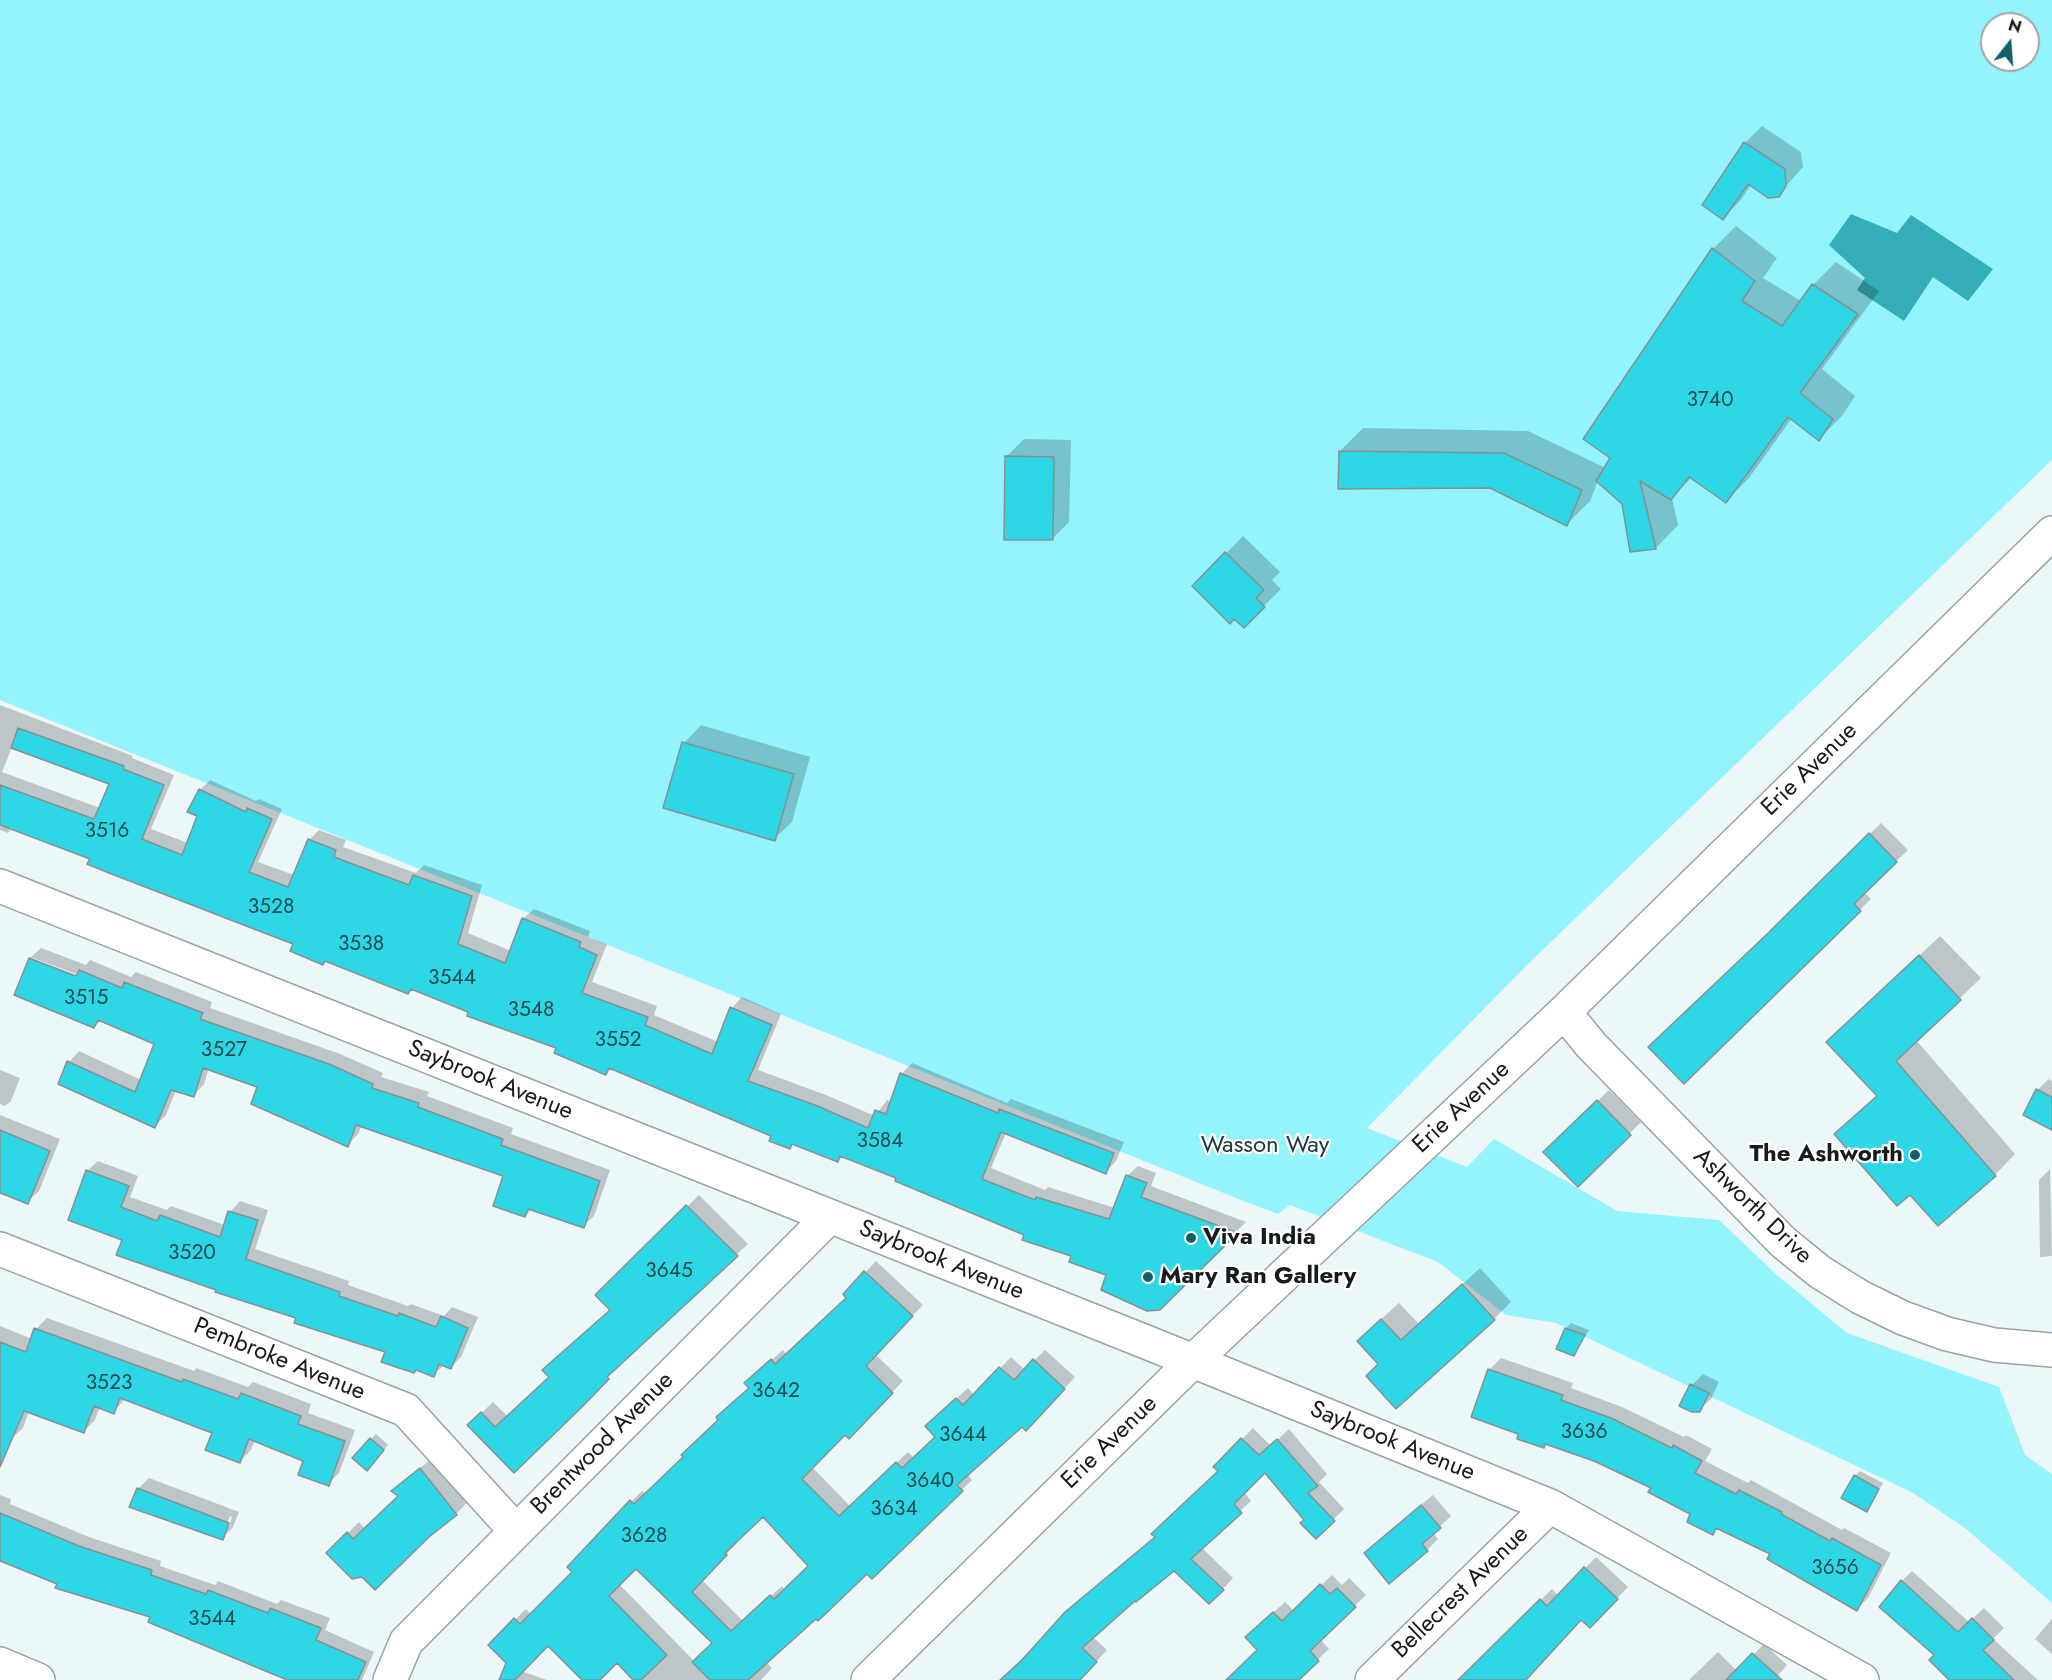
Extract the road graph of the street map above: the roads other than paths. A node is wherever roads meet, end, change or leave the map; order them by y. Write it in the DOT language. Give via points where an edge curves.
graph roads {
  1 [pos="2052,533"];
  2 [pos="0,885"];
  3 [pos="1564,1012"];
  4 [pos="829,1217"];
  5 [pos="0,1249"];
  6 [pos="2052,1350"];
  7 [pos="1193,1361"];
  8 [pos="1550,1506"];
  9 [pos="516,1532"];
  10 [pos="0,1664"];
  11 [pos="1860,1679"];
  12 [pos="38,1680"];
  13 [pos="390,1680"];
  14 [pos="868,1680"];
  15 [pos="1372,1680"];
  1 -- 3 [label="street, Erie Avenue"];
  2 -- 4 [label="street, Saybrook Avenue"];
  3 -- 6 [label="street, Ashworth Drive" via="1591,1045 1783,1242 1820,1272 1860,1298 1947,1334 1994,1345"];
  3 -- 7 [label="street, Erie Avenue"];
  4 -- 7 [label="street, Saybrook Avenue"];
  4 -- 9 [label="street, Brentwood Avenue"];
  5 -- 9 [label="street, Pembroke Avenue" via="406,1410"];
  7 -- 8 [label="street, Saybrook Avenue"];
  7 -- 14 [label="street, Erie Avenue"];
  8 -- 11 [label="street, Saybrook Avenue"];
  8 -- 15 [label="street, Bellecrest Avenue"];
  9 -- 13 [label="street, Brentwood Avenue" via="406,1642"];
  10 -- 12 [label="street"];
}
